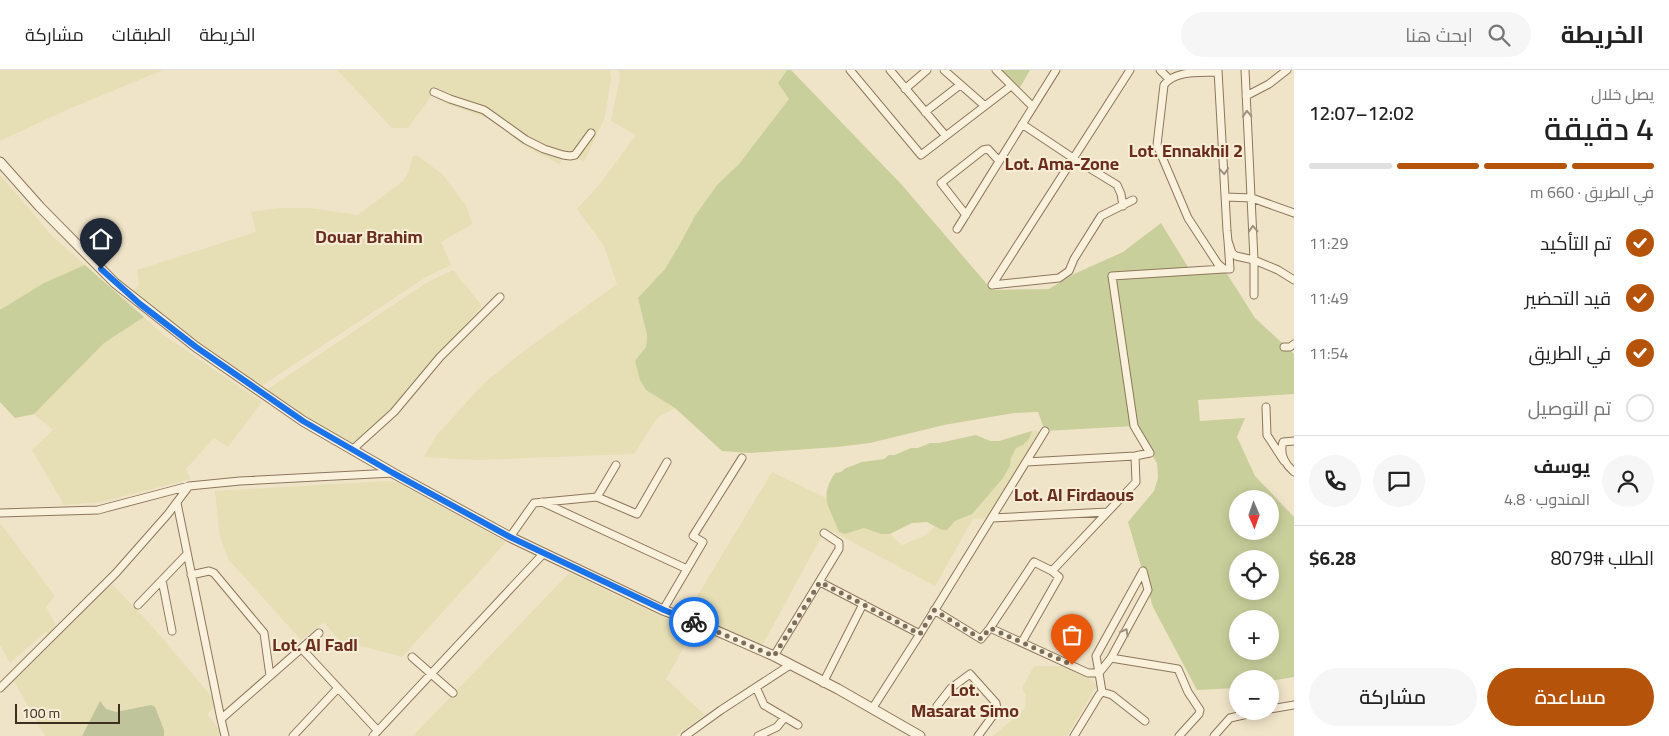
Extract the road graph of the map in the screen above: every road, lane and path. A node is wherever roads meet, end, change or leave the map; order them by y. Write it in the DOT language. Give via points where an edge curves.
graph roads {
  1 [pos="850,70"];
  2 [pos="890,70"];
  3 [pos="927,70"];
  4 [pos="944,70"];
  5 [pos="996,70"];
  6 [pos="1056,70"];
  7 [pos="1130,70"];
  8 [pos="1160,70"];
  9 [pos="1245,70"];
  10 [pos="1287,70"];
  11 [pos="1218,71"];
  12 [pos="1169,79"];
  13 [pos="960,84"];
  14 [pos="1011,86"];
  15 [pos="905,89"];
  16 [pos="434,92"];
  17 [pos="1246,96"];
  18 [pos="985,106"];
  19 [pos="1032,107"];
  20 [pos="926,112"];
  21 [pos="1022,124"];
  22 [pos="590,133"];
  23 [pos="946,135"];
  24 [pos="1073,158"];
  25 [pos="999,161"];
  26 [pos="0,162"];
  27 [pos="1226,198"];
  28 [pos="1252,198"];
  29 [pos="1133,200"];
  30 [pos="1122,206"];
  31 [pos="1293,211"];
  32 [pos="966,215"];
  33 [pos="957,229"];
  34 [pos="1228,241"];
  35 [pos="1254,260"];
  36 [pos="1227,269"];
  37 [pos="1294,280"];
  38 [pos="1254,295"];
  39 [pos="500,297"];
  40 [pos="1294,344"];
  41 [pos="1284,346"];
  42 [pos="1266,407"];
  43 [pos="1045,431"];
  44 [pos="1294,441"];
  45 [pos="352,450"];
  46 [pos="1134,456"];
  47 [pos="742,458"];
  48 [pos="1284,461"];
  49 [pos="667,462"];
  50 [pos="1026,462"];
  51 [pos="616,465"];
  52 [pos="1294,472"];
  53 [pos="393,473"];
  54 [pos="189,486"];
  55 [pos="597,497"];
  56 [pos="542,502"];
  57 [pos="177,503"];
  58 [pos="1106,512"];
  59 [pos="0,514"];
  60 [pos="992,518"];
  61 [pos="824,533"];
  62 [pos="510,537"];
  63 [pos="187,554"];
  64 [pos="543,554"];
  65 [pos="687,569"];
  66 [pos="1052,571"];
  67 [pos="191,575"];
  68 [pos="162,580"];
  69 [pos="820,582"];
  70 [pos="864,604"];
  71 [pos="138,605"];
  72 [pos="664,610"];
  73 [pos="934,610"];
  74 [pos="990,628"];
  75 [pos="172,631"];
  76 [pos="319,633"];
  77 [pos="920,634"];
  78 [pos="1022,642"];
  79 [pos="302,649"];
  80 [pos="774,656"];
  81 [pos="412,657"];
  82 [pos="1111,658"];
  83 [pos="790,665"];
  84 [pos="431,673"];
  85 [pos="1099,673"];
  86 [pos="270,676"];
  87 [pos="823,683"];
  88 [pos="756,687"];
  89 [pos="338,688"];
  90 [pos="0,690"];
  91 [pos="1102,692"];
  92 [pos="453,693"];
  93 [pos="1294,705"];
  94 [pos="938,706"];
  95 [pos="1279,708"];
  96 [pos="872,709"];
  97 [pos="785,717"];
  98 [pos="221,719"];
  99 [pos="1229,719"];
  100 [pos="1145,721"];
  101 [pos="798,725"];
  102 [pos="376,733"];
  103 [pos="1077,735"];
  104 [pos="226,736"];
  105 [pos="293,736"];
  106 [pos="685,736"];
  107 [pos="758,736"];
  108 [pos="920,736"];
  109 [pos="978,736"];
  110 [pos="1179,736"];
  111 [pos="1214,736"];
  1 -- 23 [label="street" via="921,155"];
  2 -- 15 [label="street"];
  3 -- 15 [label="street"];
  4 -- 13 [label="street"];
  5 -- 14 [label="street"];
  6 -- 19 [label="street"];
  7 -- 24 [label="street"];
  8 -- 12 [label="street"];
  9 -- 17 [label="street"];
  10 -- 17 [label="street"];
  11 -- 12 [label="street" via="1176,75"];
  11 -- 27 [label="street, one-way"];
  12 -- 36 [label="street" via="1164,85 1157,145 1188,218 1218,264"];
  13 -- 18 [label="street"];
  13 -- 20 [label="street"];
  14 -- 18 [label="street"];
  14 -- 19 [label="street"];
  15 -- 20 [label="street"];
  16 -- 22 [label="street" via="484,110 526,140 563,155 575,155"];
  28 -- 17 [label="street, one-way"];
  18 -- 23 [label="street"];
  19 -- 21 [label="street"];
  20 -- 23 [label="street"];
  21 -- 24 [label="street"];
  21 -- 25 [label="street"];
  24 -- 30 [label="street" via="1117,185"];
  24 -- 30 [label="street" via="992,284 1059,278 1069,271 1102,216"];
  25 -- 32 [label="street"];
  25 -- 32 [label="street" via="988,149 982,150 941,183"];
  26 -- 45 [label="street" via="87,256 140,304 259,392"];
  27 -- 28 [label="street"];
  27 -- 34 [label="street"];
  28 -- 31 [label="street"];
  35 -- 28 [label="street, one-way"];
  29 -- 30 [label="street"];
  32 -- 33 [label="street"];
  34 -- 35 [label="street" via="1236,256"];
  34 -- 36 [label="street"];
  35 -- 37 [label="street"];
  35 -- 38 [label="street"];
  36 -- 46 [label="street" via="1112,276 1134,426 1150,453"];
  39 -- 45 [label="street" via="440,356 394,412"];
  40 -- 41 [label="street"];
  42 -- 48 [label="street" via="1267,435"];
  43 -- 50 [label="street"];
  44 -- 48 [label="street" via="1282,443"];
  45 -- 53 [label="street"];
  46 -- 50 [label="street"];
  46 -- 58 [label="street" via="1136,482"];
  47 -- 65 [label="street" via="692,536 703,542"];
  48 -- 52 [label="street"];
  49 -- 55 [label="street" via="637,514"];
  50 -- 60 [label="street"];
  51 -- 55 [label="street"];
  53 -- 54 [label="street"];
  53 -- 62 [label="street"];
  54 -- 57 [label="street"];
  54 -- 59 [label="street" via="98,510"];
  55 -- 56 [label="street"];
  56 -- 62 [label="street" via="534,503"];
  56 -- 65 [label="street"];
  57 -- 63 [label="street"];
  57 -- 90 [label="street" via="116,572"];
  58 -- 60 [label="street"];
  58 -- 66 [label="street"];
  60 -- 73 [label="street"];
  61 -- 69 [label="street" via="839,543 839,549"];
  62 -- 64 [label="street"];
  63 -- 67 [label="street"];
  63 -- 68 [label="street"];
  64 -- 72 [label="street"];
  64 -- 84 [label="street"];
  65 -- 72 [label="street"];
  66 -- 74 [label="street" via="1034,562"];
  66 -- 78 [label="street" via="1059,577"];
  67 -- 86 [label="street" via="214,573 264,633"];
  67 -- 98 [label="street"];
  68 -- 71 [label="street"];
  68 -- 75 [label="street"];
  69 -- 70 [label="street"];
  69 -- 80 [label="street"];
  70 -- 77 [label="street"];
  70 -- 87 [label="street"];
  72 -- 80 [label="street"];
  73 -- 74 [label="street" via="981,639"];
  73 -- 77 [label="street"];
  74 -- 78 [label="street"];
  76 -- 79 [label="street"];
  77 -- 96 [label="street"];
  78 -- 85 [label="street" via="1088,673"];
  79 -- 86 [label="street"];
  79 -- 89 [label="street"];
  80 -- 83 [label="street"];
  81 -- 84 [label="street"];
  82 -- 85 [label="street"];
  82 -- 85 [label="street, one-way" via="1148,590 1143,571 1096,656"];
  82 -- 110 [label="street" via="1178,669 1200,710"];
  83 -- 87 [label="street"];
  83 -- 88 [label="street"];
  84 -- 92 [label="street"];
  84 -- 102 [label="street"];
  85 -- 91 [label="street"];
  86 -- 98 [label="street"];
  87 -- 96 [label="street"];
  88 -- 97 [label="street" via="764,705"];
  88 -- 106 [label="street"];
  89 -- 102 [label="street"];
  89 -- 105 [label="street"];
  91 -- 100 [label="street" via="1112,695"];
  91 -- 103 [label="street"];
  93 -- 95 [label="street"];
  94 -- 109 [label="street" via="951,688 970,674 996,703 997,710"];
  96 -- 108 [label="street"];
  97 -- 101 [label="street"];
  97 -- 107 [label="street" via="777,726"];
  98 -- 104 [label="street"];
  99 -- 111 [label="street"];
}
